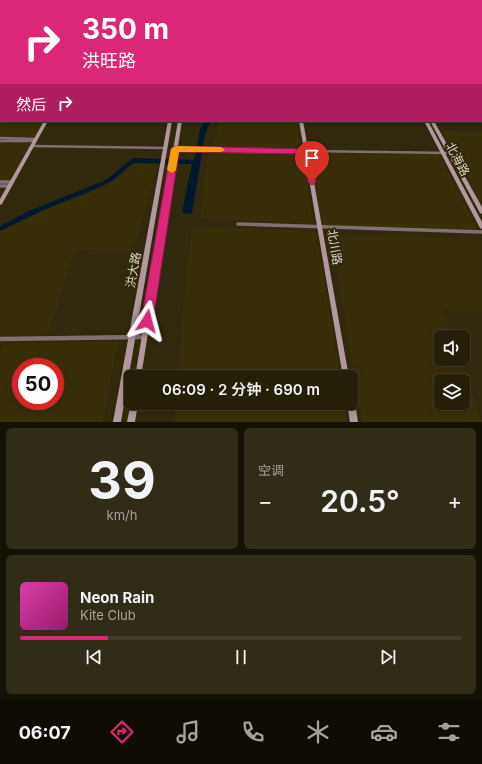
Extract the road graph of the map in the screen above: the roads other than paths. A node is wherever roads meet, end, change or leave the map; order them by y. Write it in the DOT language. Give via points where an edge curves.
graph roads {
  1 [pos="45,122"];
  2 [pos="170,122"];
  3 [pos="180,122"];
  4 [pos="301,122"];
  5 [pos="427,122"];
  6 [pos="433,122"];
  7 [pos="0,140"];
  8 [pos="35,142"];
  9 [pos="166,148"];
  10 [pos="175,149"];
  11 [pos="307,152"];
  12 [pos="443,153"];
  13 [pos="450,153"];
  14 [pos="0,182"];
  15 [pos="11,184"];
  16 [pos="0,186"];
  17 [pos="0,204"];
  18 [pos="482,212"];
  19 [pos="238,224"];
  20 [pos="482,227"];
  21 [pos="320,228"];
  22 [pos="482,232"];
  23 [pos="132,337"];
  24 [pos="144,337"];
  25 [pos="0,339"];
  26 [pos="139,370"];
  27 [pos="345,370"];
  28 [pos="133,410"];
  29 [pos="351,410"];
  30 [pos="117,422"];
  31 [pos="131,422"];
  32 [pos="354,422"];
  1 -- 8 [label="main road"];
  2 -- 9 [label="main road, 洪大路"];
  3 -- 10 [label="main road, 洪大路"];
  4 -- 11 [label="main road, 北川路"];
  5 -- 12 [label="main road, 北海路"];
  6 -- 13 [label="main road, 北海路"];
  7 -- 8 [label="street"];
  8 -- 9 [label="street"];
  8 -- 15 [label="main road"];
  9 -- 23 [label="main road, 洪大路"];
  10 -- 11 [label="street"];
  10 -- 24 [label="main road, 洪大路"];
  11 -- 12 [label="street"];
  11 -- 21 [label="main road, 北川路"];
  12 -- 13 [label="street"];
  12 -- 20 [label="main road, 北海路"];
  13 -- 18 [label="main road, 北海路"];
  14 -- 15 [label="street"];
  15 -- 16 [label="street"];
  15 -- 17 [label="main road"];
  19 -- 21 [label="street"];
  21 -- 22 [label="street"];
  21 -- 27 [label="main road, 北川路"];
  23 -- 24 [label="street"];
  23 -- 25 [label="street"];
  23 -- 30 [label="main road, 洪大路"];
  24 -- 26 [label="main road, 洪大路"];
  28 -- 31 [label="main road"];
  29 -- 32 [label="main road"];
}
